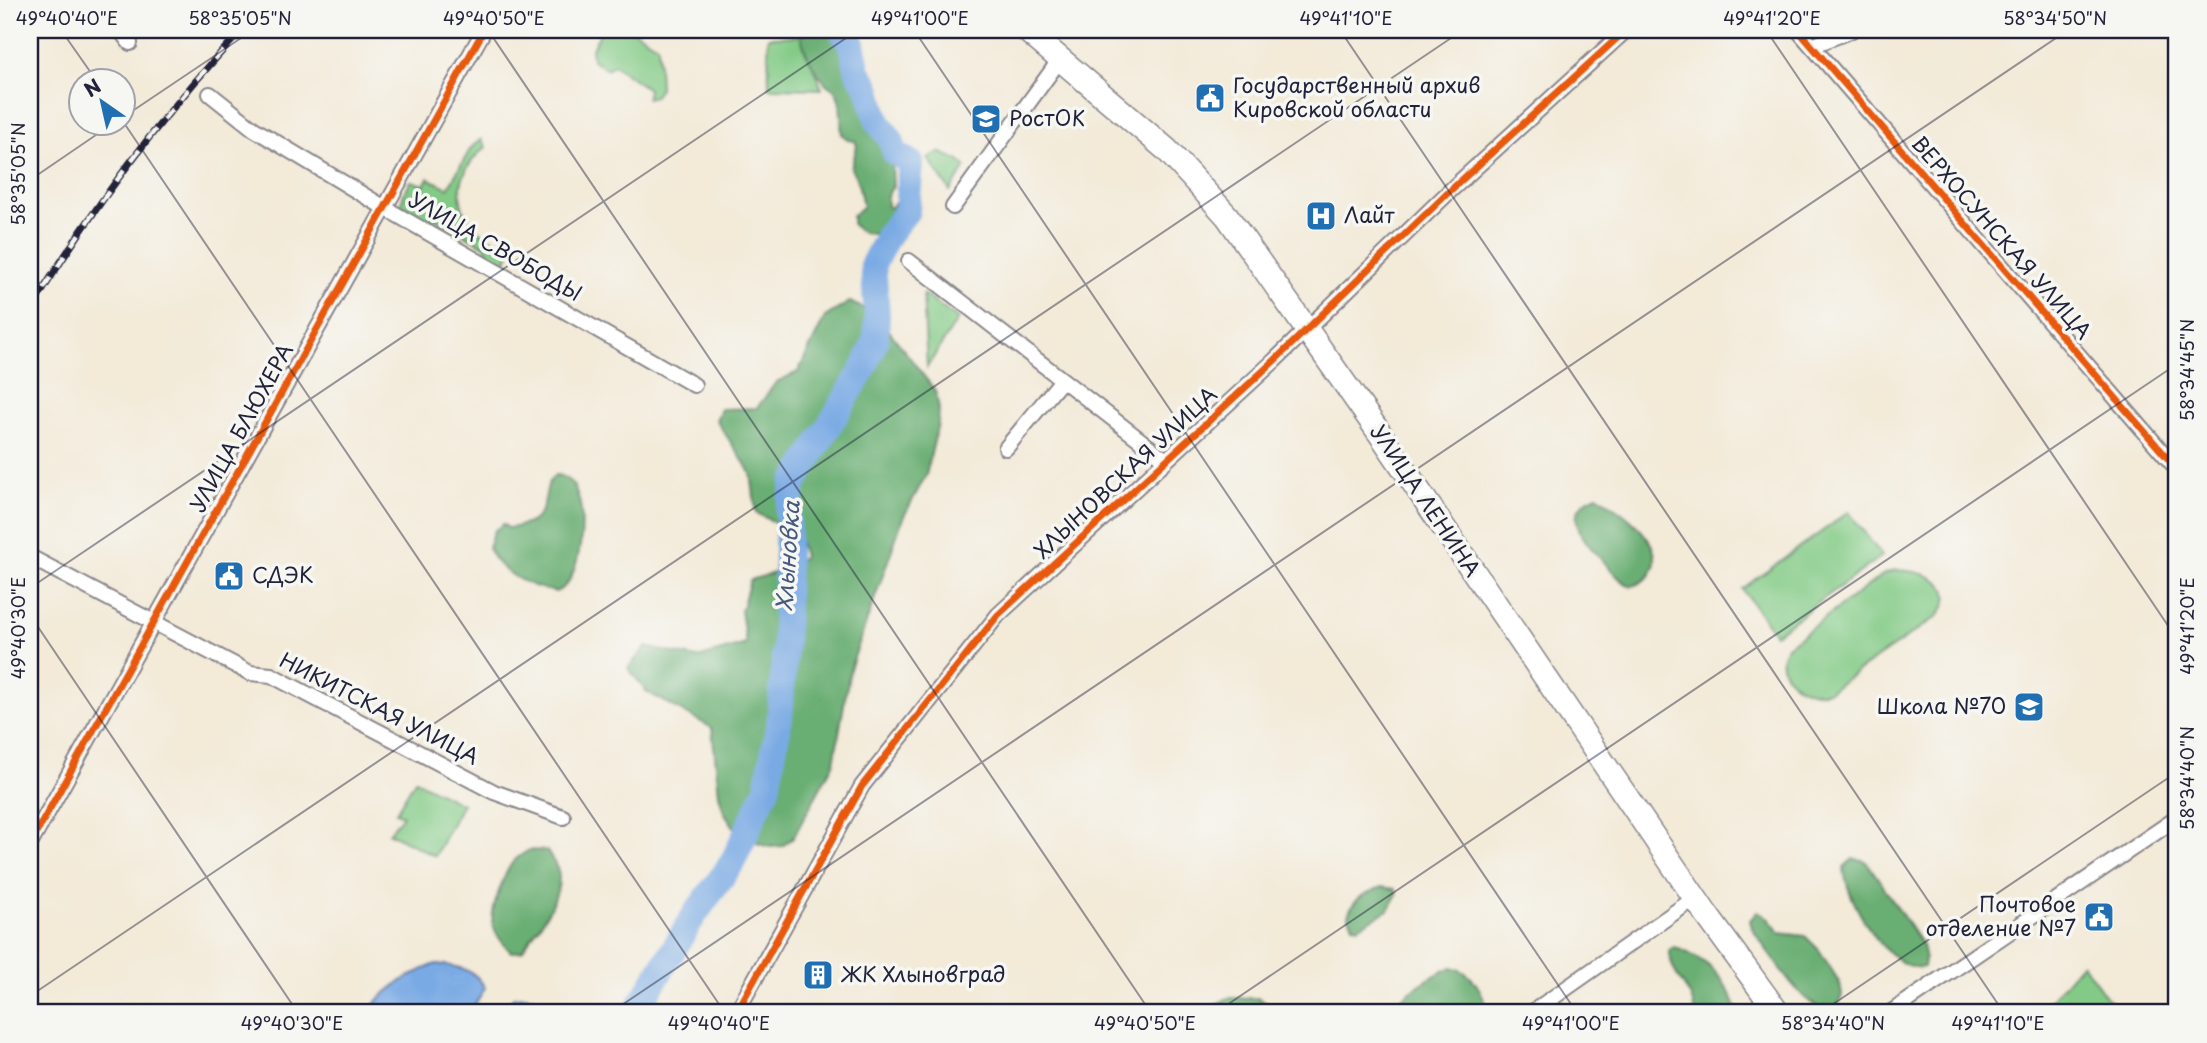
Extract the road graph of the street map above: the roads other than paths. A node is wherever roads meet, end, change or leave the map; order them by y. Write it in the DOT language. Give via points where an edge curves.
graph roads {
  1 [pos="120,30"];
  2 [pos="485,30"];
  3 [pos="1026,30"];
  4 [pos="1626,30"];
  5 [pos="1798,30"];
  6 [pos="1852,30"];
  7 [pos="130,43"];
  8 [pos="1812,47"];
  9 [pos="1061,58"];
  10 [pos="210,94"];
  11 [pos="953,207"];
  12 [pos="385,208"];
  13 [pos="909,261"];
  14 [pos="1307,328"];
  15 [pos="1062,380"];
  16 [pos="694,385"];
  17 [pos="1006,448"];
  18 [pos="1166,460"];
  19 [pos="2177,469"];
  20 [pos="30,557"];
  21 [pos="153,623"];
  22 [pos="563,817"];
  23 [pos="2177,818"];
  24 [pos="30,844"];
  25 [pos="1696,898"];
  26 [pos="736,1013"];
  27 [pos="1531,1013"];
  28 [pos="1778,1013"];
  29 [pos="1890,1013"];
  1 -- 7 [label="street"];
  2 -- 12 [label="street, УЛИЦА БЛЮХЕРА"];
  3 -- 9 [label="main road, УЛИЦА ЛЕНИНА"];
  4 -- 14 [label="street, ХЛЫНОВСКАЯ УЛИЦА"];
  5 -- 8 [label="street, ВЕРХОСУНСКАЯ УЛИЦА"];
  6 -- 8 [label="street"];
  8 -- 19 [label="street, ВЕРХОСУНСКАЯ УЛИЦА"];
  9 -- 11 [label="street"];
  9 -- 14 [label="main road, УЛИЦА ЛЕНИНА" via="1194,179 1227,216"];
  10 -- 12 [label="street, УЛИЦА СВОБОДЫ" via="254,129"];
  12 -- 16 [label="street, УЛИЦА СВОБОДЫ"];
  12 -- 21 [label="street, УЛИЦА БЛЮХЕРА"];
  13 -- 15 [label="street"];
  14 -- 18 [label="street, ХЛЫНОВСКАЯ УЛИЦА"];
  14 -- 25 [label="main road, УЛИЦА ЛЕНИНА"];
  15 -- 17 [label="street"];
  15 -- 18 [label="street"];
  18 -- 26 [label="street, ХЛЫНОВСКАЯ УЛИЦА" via="998,615 884,755 862,786"];
  20 -- 21 [label="street, НИКИТСКАЯ УЛИЦА"];
  21 -- 22 [label="street, НИКИТСКАЯ УЛИЦА" via="250,673 271,674 494,792"];
  21 -- 24 [label="street, УЛИЦА БЛЮХЕРА"];
  23 -- 29 [label="street"];
  25 -- 27 [label="street"];
  25 -- 28 [label="main road, УЛИЦА ЛЕНИНА"];
}
